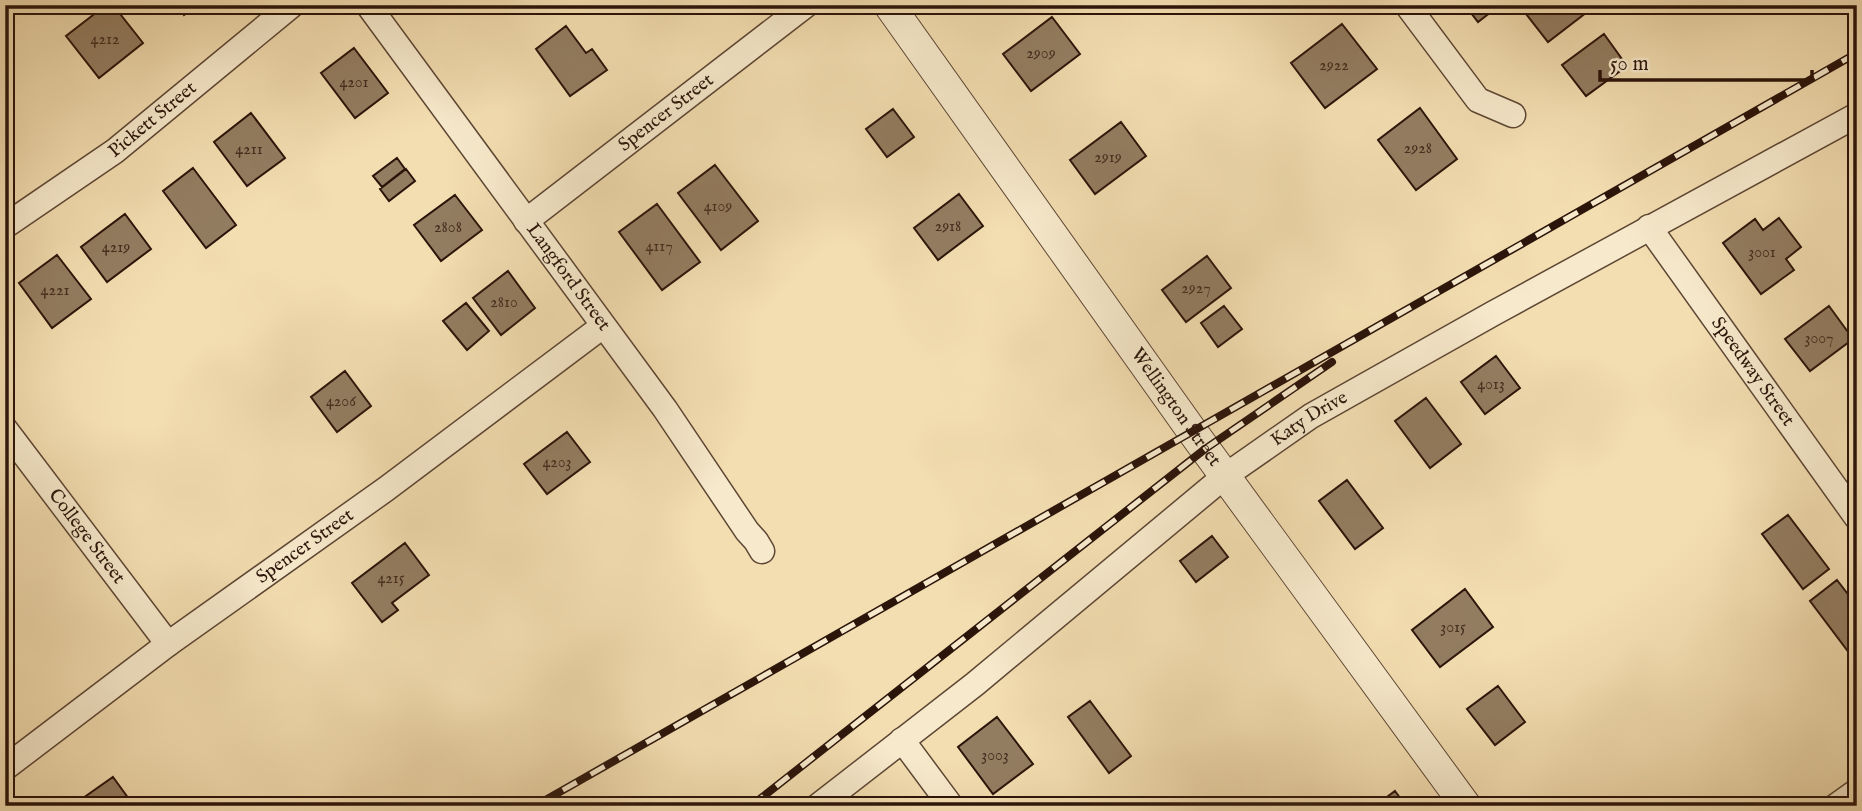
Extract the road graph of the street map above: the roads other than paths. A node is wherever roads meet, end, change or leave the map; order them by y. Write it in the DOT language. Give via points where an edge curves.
graph roads {
  1 [pos="292,5"];
  2 [pos="368,5"];
  3 [pos="806,5"];
  4 [pos="889,5"];
  5 [pos="1407,5"];
  6 [pos="1513,115"];
  7 [pos="1857,115"];
  8 [pos="526,221"];
  9 [pos="5,226"];
  10 [pos="1649,228"];
  11 [pos="603,326"];
  12 [pos="5,429"];
  13 [pos="1225,476"];
  14 [pos="1857,518"];
  15 [pos="762,551"];
  16 [pos="167,644"];
  17 [pos="902,740"];
  18 [pos="5,768"];
  19 [pos="1857,791"];
  20 [pos="818,806"];
  21 [pos="951,806"];
  22 [pos="1466,806"];
  23 [pos="1836,806"];
  1 -- 9 [label="street, Pickett Street" via="115,151"];
  2 -- 8 [label="street, Langford Street"];
  3 -- 8 [label="street, Spencer Street"];
  4 -- 13 [label="street, Wellington Street"];
  5 -- 6 [label="street" via="1478,100"];
  7 -- 10 [label="street, Katy Drive"];
  8 -- 11 [label="street, Langford Street"];
  10 -- 13 [label="street, Katy Drive" via="1311,416"];
  10 -- 14 [label="street, Speedway Street"];
  11 -- 15 [label="street, Langford Street"];
  11 -- 16 [label="street, Spencer Street" via="386,489"];
  12 -- 16 [label="street, College Street"];
  13 -- 17 [label="street, Katy Drive"];
  13 -- 22 [label="street, Wellington Street"];
  16 -- 18 [label="street, Spencer Street"];
  17 -- 20 [label="street, Katy Drive"];
  17 -- 21 [label="street"];
  19 -- 23 [label="street"];
}
